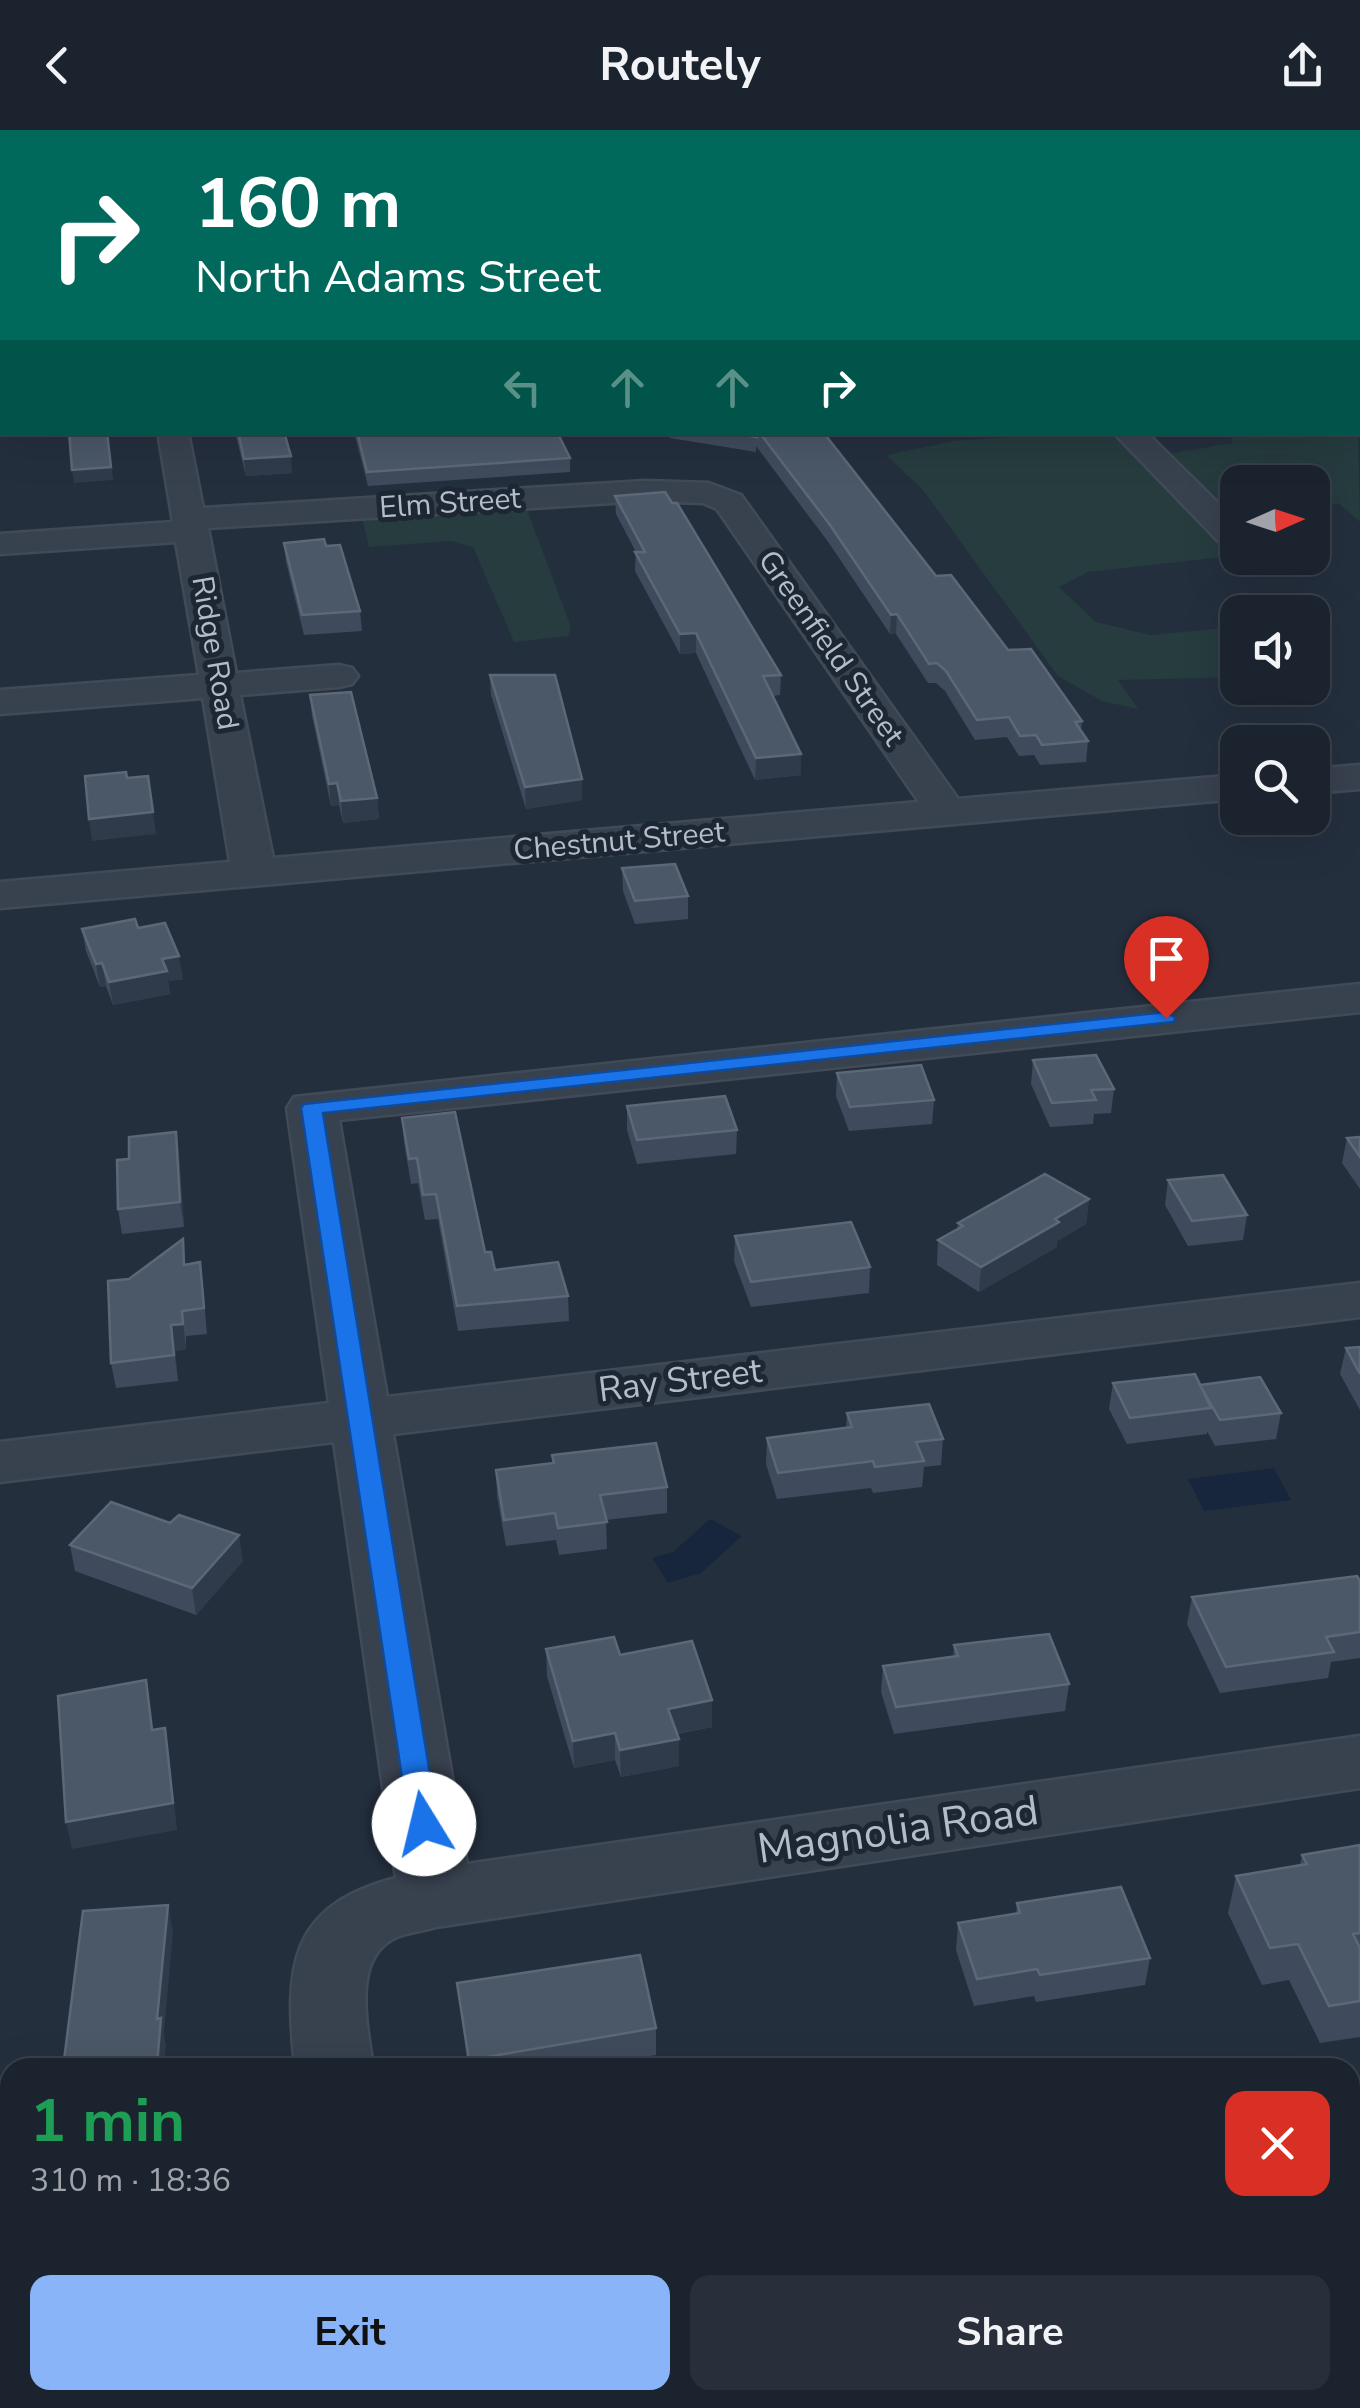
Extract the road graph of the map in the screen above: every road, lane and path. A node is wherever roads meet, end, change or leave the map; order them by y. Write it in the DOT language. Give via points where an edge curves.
graph roads {
  1 [pos="174,435"];
  2 [pos="1131,435"];
  3 [pos="708,493"];
  4 [pos="192,525"];
  5 [pos="1220,527"];
  6 [pos="0,544"];
  7 [pos="339,676"];
  8 [pos="220,684"];
  9 [pos="0,702"];
  10 [pos="1360,777"];
  11 [pos="1330,780"];
  12 [pos="1220,789"];
  13 [pos="946,812"];
  14 [pos="254,874"];
  15 [pos="0,895"];
  16 [pos="1360,998"];
  17 [pos="1360,1300"];
  18 [pos="357,1418"];
  19 [pos="0,1462"];
  20 [pos="1360,1762"];
  21 [pos="436,1898"];
  22 [pos="333,2058"];
  1 -- 4 [label="street, Ridge Road"];
  2 -- 5 [label="street"];
  3 -- 4 [label="street, Elm Street" via="645,491"];
  3 -- 13 [label="street, Greenfield Street" via="729,502"];
  4 -- 6 [label="street, Elm Street"];
  4 -- 8 [label="street, Ridge Road"];
  7 -- 8 [label="street"];
  8 -- 9 [label="street"];
  8 -- 14 [label="street, Ridge Road"];
  10 -- 11 [label="street"];
  12 -- 13 [label="street, Chestnut Street"];
  13 -- 14 [label="street, Chestnut Street"];
  14 -- 15 [label="street, Chestnut Street"];
  16 -- 18 [label="street" via="312,1108"];
  17 -- 18 [label="street, Ray Street"];
  18 -- 19 [label="street, Ray Street"];
  18 -- 21 [label="street"];
  20 -- 21 [label="street, Magnolia Road"];
  21 -- 22 [label="street" via="367,1918 338,1944 326,1997"];
}
